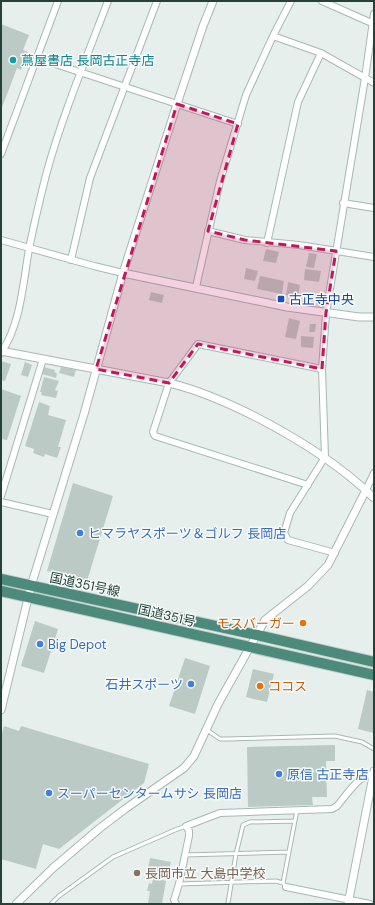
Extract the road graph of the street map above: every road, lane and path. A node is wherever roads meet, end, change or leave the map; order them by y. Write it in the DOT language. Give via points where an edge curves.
graph roads {
  1 [pos="58,1"];
  2 [pos="108,1"];
  3 [pos="157,1"];
  4 [pos="213,1"];
  5 [pos="291,1"];
  6 [pos="322,1"];
  7 [pos="374,14"];
  8 [pos="373,23"];
  9 [pos="273,36"];
  10 [pos="321,53"];
  11 [pos="37,58"];
  12 [pos="80,73"];
  13 [pos="365,78"];
  14 [pos="374,83"];
  15 [pos="125,87"];
  16 [pos="177,104"];
  17 [pos="238,124"];
  18 [pos="1,154"];
  19 [pos="343,203"];
  20 [pos="374,208"];
  21 [pos="208,231"];
  22 [pos="1,240"];
  23 [pos="267,243"];
  24 [pos="29,248"];
  25 [pos="336,251"];
  26 [pos="374,257"];
  27 [pos="71,260"];
  28 [pos="123,273"];
  29 [pos="196,287"];
  30 [pos="326,313"];
  31 [pos="374,317"];
  32 [pos="2,352"];
  33 [pos="43,359"];
  34 [pos="96,369"];
  35 [pos="322,369"];
  36 [pos="169,383"];
  37 [pos="325,457"];
  38 [pos="374,473"];
  39 [pos="308,485"];
  40 [pos="366,490"];
  41 [pos="1,496"];
  42 [pos="374,498"];
  43 [pos="1,502"];
  44 [pos="53,514"];
  45 [pos="335,553"];
  46 [pos="1,579"];
  47 [pos="31,586"];
  48 [pos="1,591"];
  49 [pos="28,597"];
  50 [pos="257,635"];
  51 [pos="250,647"];
  52 [pos="374,662"];
  53 [pos="374,675"];
  54 [pos="1,710"];
  55 [pos="207,730"];
  56 [pos="374,750"];
  57 [pos="374,773"];
  58 [pos="297,810"];
  59 [pos="295,822"];
  60 [pos="186,826"];
  61 [pos="289,852"];
  62 [pos="236,854"];
  63 [pos="185,855"];
  64 [pos="231,883"];
  65 [pos="179,884"];
  66 [pos="285,885"];
  67 [pos="348,902"];
  68 [pos="228,903"];
  69 [pos="16,904"];
  70 [pos="51,904"];
  71 [pos="176,904"];
  72 [pos="370,904"];
  1 -- 11 [label="street"];
  2 -- 12 [label="street"];
  3 -- 15 [label="street"];
  4 -- 16 [label="street"];
  5 -- 9 [label="street"];
  6 -- 8 [label="street"];
  7 -- 8 [label="street"];
  8 -- 13 [label="street"];
  9 -- 10 [label="street"];
  9 -- 17 [label="street" via="249,89"];
  10 -- 13 [label="street"];
  10 -- 23 [label="street" via="298,102"];
  11 -- 12 [label="street"];
  11 -- 18 [label="street"];
  12 -- 15 [label="street"];
  12 -- 24 [label="street" via="53,150"];
  13 -- 14 [label="street"];
  13 -- 19 [label="street"];
  15 -- 16 [label="street"];
  15 -- 27 [label="street" via="90,178"];
  16 -- 17 [label="street"];
  16 -- 28 [label="street"];
  17 -- 21 [label="street"];
  19 -- 20 [label="street"];
  19 -- 25 [label="street"];
  21 -- 23 [label="street"];
  21 -- 29 [label="street"];
  22 -- 24 [label="street"];
  23 -- 25 [label="street"];
  24 -- 27 [label="street"];
  24 -- 32 [label="street" via="13,330"];
  25 -- 26 [label="street"];
  25 -- 30 [label="street"];
  27 -- 28 [label="street"];
  28 -- 29 [label="street"];
  28 -- 34 [label="street"];
  29 -- 30 [label="street"];
  30 -- 31 [label="street"];
  30 -- 35 [label="street"];
  32 -- 33 [label="street"];
  33 -- 34 [label="street"];
  33 -- 41 [label="street"];
  34 -- 36 [label="street"];
  34 -- 44 [label="street"];
  35 -- 36 [label="street" via="198,344"];
  35 -- 37 [label="street"];
  36 -- 37 [label="street" via="229,404"];
  36 -- 39 [label="street" via="155,436"];
  37 -- 39 [label="street"];
  37 -- 40 [label="street"];
  38 -- 40 [label="street"];
  39 -- 45 [label="street" via="290,513 284,533 288,540"];
  40 -- 42 [label="street"];
  40 -- 45 [label="street"];
  43 -- 44 [label="street"];
  44 -- 47 [label="street"];
  45 -- 50 [label="street" via="328,565 308,586 265,620"];
  46 -- 47 [label="highway, 国道351号線"];
  47 -- 49 [label="street"];
  47 -- 50 [label="highway, 国道351号線"];
  48 -- 49 [label="highway, 国道351号"];
  49 -- 51 [label="highway, 国道351号"];
  49 -- 54 [label="street"];
  50 -- 51 [label="street"];
  50 -- 52 [label="highway, 国道351号線"];
  51 -- 53 [label="highway, 国道351号"];
  51 -- 55 [label="street" via="218,704"];
  55 -- 56 [label="lane" via="220,739 335,736 362,742"];
  55 -- 69 [label="street" via="194,756 184,768 100,828"];
  57 -- 58 [label="street" via="363,776 332,809"];
  57 -- 67 [label="street"];
  58 -- 59 [label="lane"];
  58 -- 60 [label="street" via="220,813"];
  59 -- 61 [label="lane"];
  59 -- 62 [label="lane" via="250,822 242,826"];
  60 -- 63 [label="street" via="189,836"];
  60 -- 70 [label="lane" via="113,857"];
  61 -- 62 [label="lane"];
  61 -- 66 [label="lane"];
  62 -- 63 [label="lane"];
  62 -- 64 [label="lane"];
  63 -- 65 [label="street"];
  64 -- 65 [label="lane"];
  64 -- 66 [label="lane" via="276,881"];
  64 -- 68 [label="lane"];
  65 -- 71 [label="street" via="174,900"];
  66 -- 67 [label="street"];
  67 -- 72 [label="street"];
}
